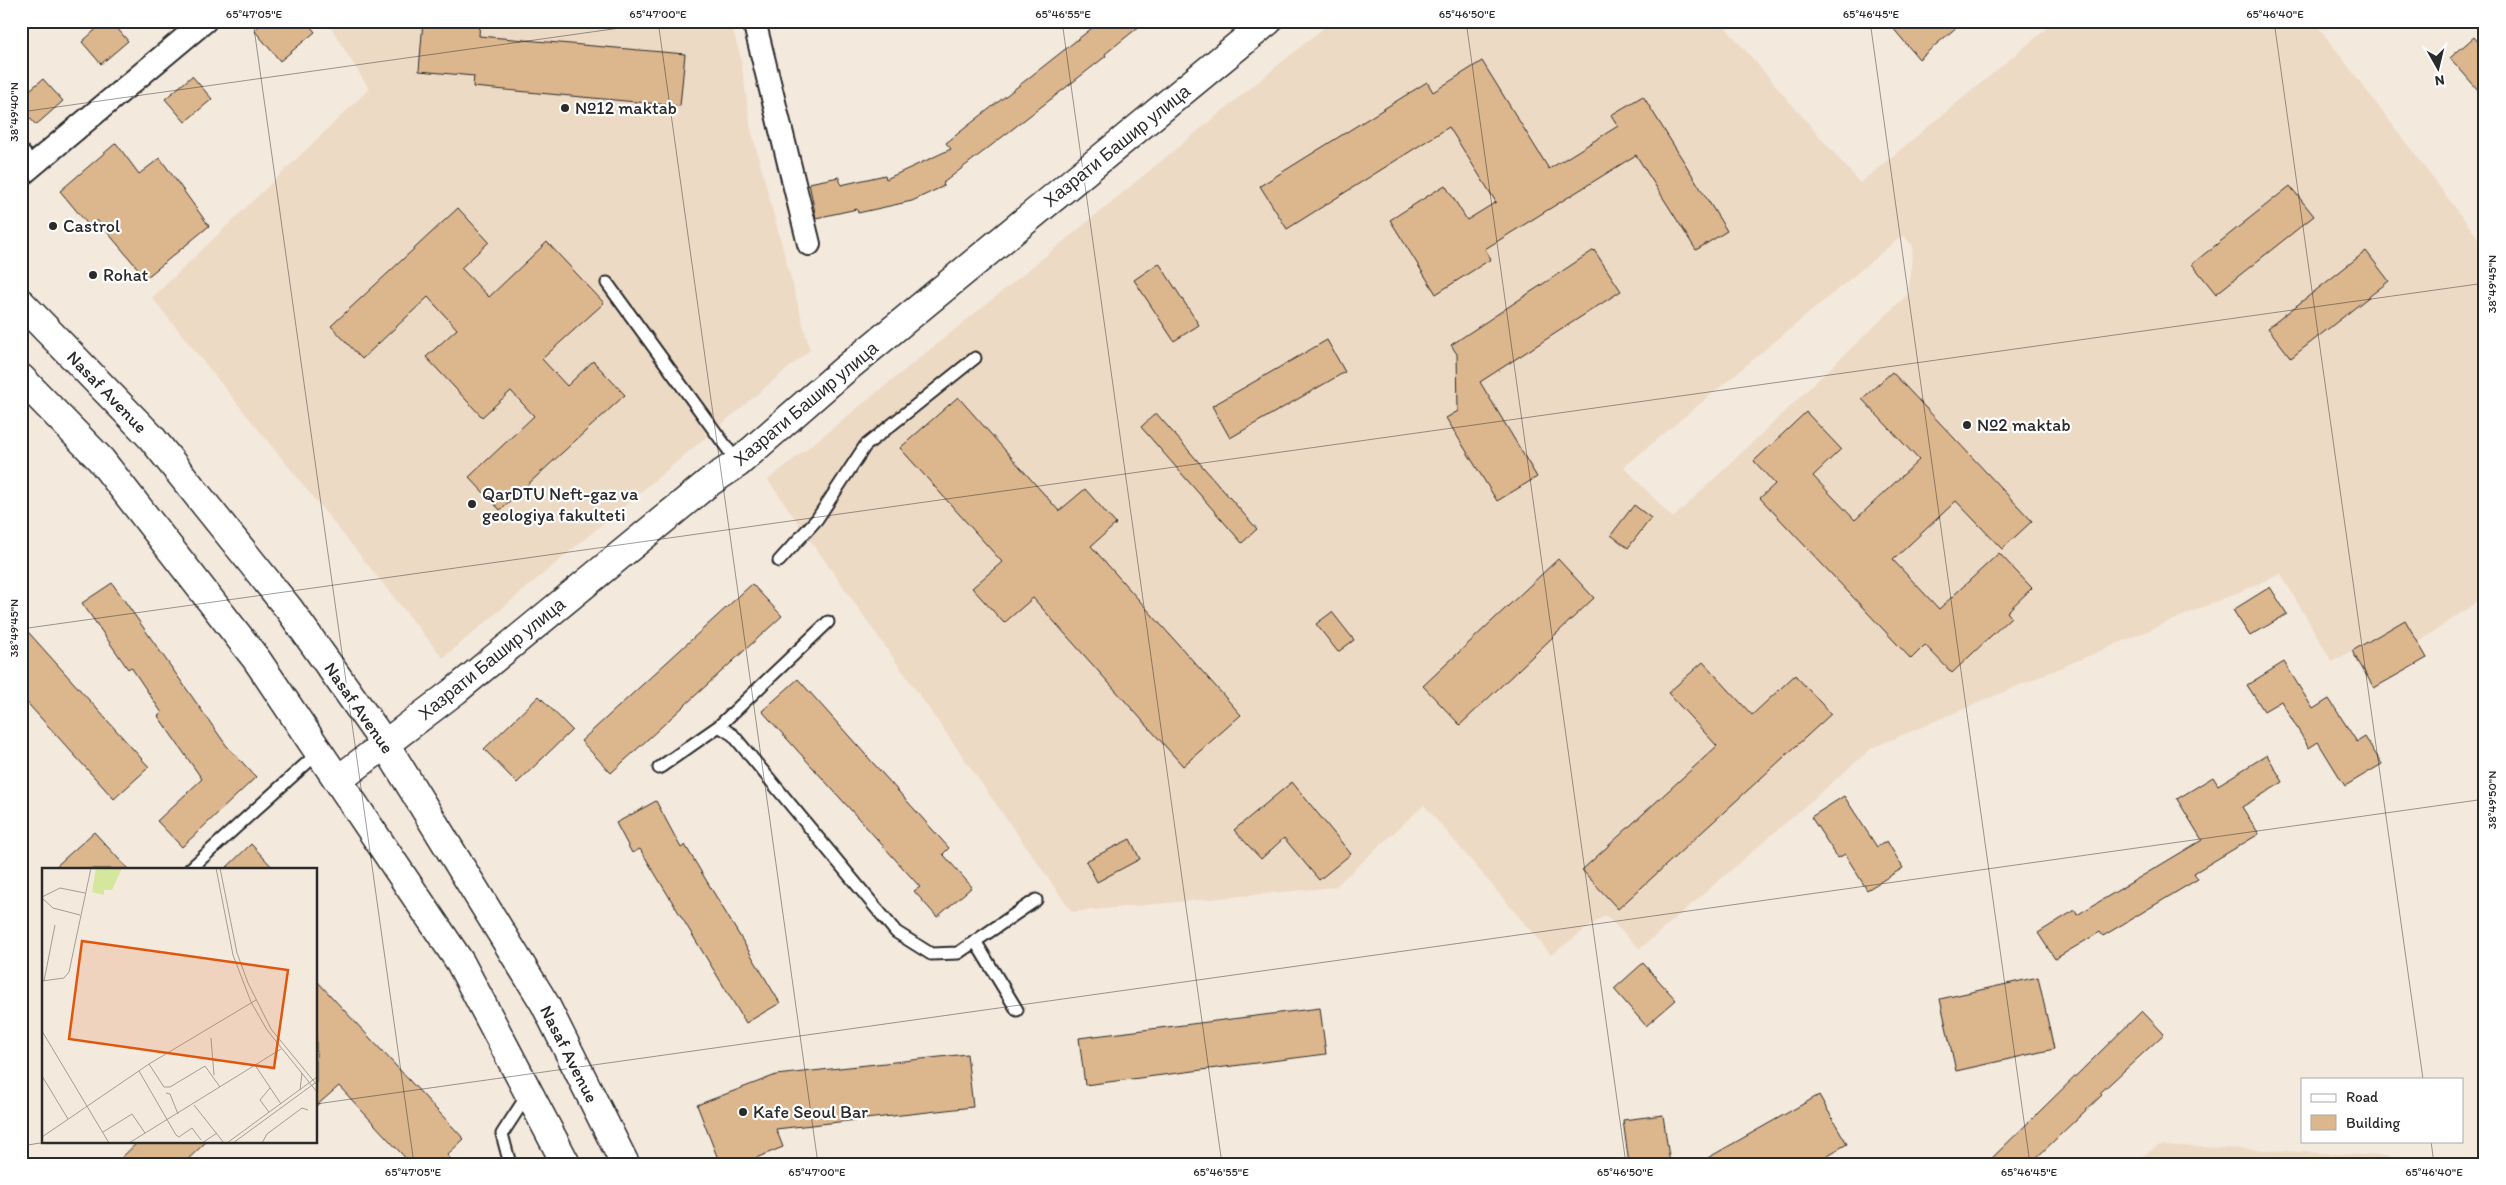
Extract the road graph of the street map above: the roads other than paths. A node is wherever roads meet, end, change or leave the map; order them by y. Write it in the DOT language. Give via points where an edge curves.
graph roads {
  1 [pos="205,21"];
  2 [pos="754,21"];
  3 [pos="1268,21"];
  4 [pos="26,163"];
  5 [pos="809,244"];
  6 [pos="607,284"];
  7 [pos="21,303"];
  8 [pos="975,358"];
  9 [pos="21,378"];
  10 [pos="738,463"];
  11 [pos="779,561"];
  12 [pos="828,622"];
  13 [pos="718,726"];
  14 [pos="385,744"];
  15 [pos="319,752"];
  16 [pos="659,768"];
  17 [pos="338,780"];
  18 [pos="191,868"];
  19 [pos="1036,900"];
  20 [pos="975,941"];
  21 [pos="1018,1010"];
  22 [pos="529,1093"];
  23 [pos="510,1164"];
  24 [pos="566,1164"];
  25 [pos="625,1164"];
  1 -- 4 [label="street"];
  2 -- 5 [label="street"];
  3 -- 10 [label="main road, Хазрати Башир улица" via="843,371"];
  6 -- 10 [label="lane"];
  7 -- 14 [label="main road, Nasaf Avenue" via="151,437 289,609"];
  8 -- 11 [label="lane" via="865,446 818,519"];
  9 -- 15 [label="main road" via="101,460 256,660"];
  10 -- 14 [label="main road, Хазрати Башир улица" via="708,483 456,690"];
  12 -- 13 [label="lane"];
  13 -- 16 [label="lane"];
  13 -- 20 [label="lane" via="733,735 896,932 931,954 958,953"];
  14 -- 17 [label="main road, Хазрати Башир улица"];
  14 -- 25 [label="main road, Nasaf Avenue" via="545,1004"];
  15 -- 17 [label="main road"];
  15 -- 18 [label="lane"];
  17 -- 22 [label="main road" via="460,962"];
  19 -- 20 [label="lane"];
  20 -- 21 [label="lane"];
  22 -- 23 [label="lane" via="502,1134"];
  22 -- 24 [label="main road"];
}
